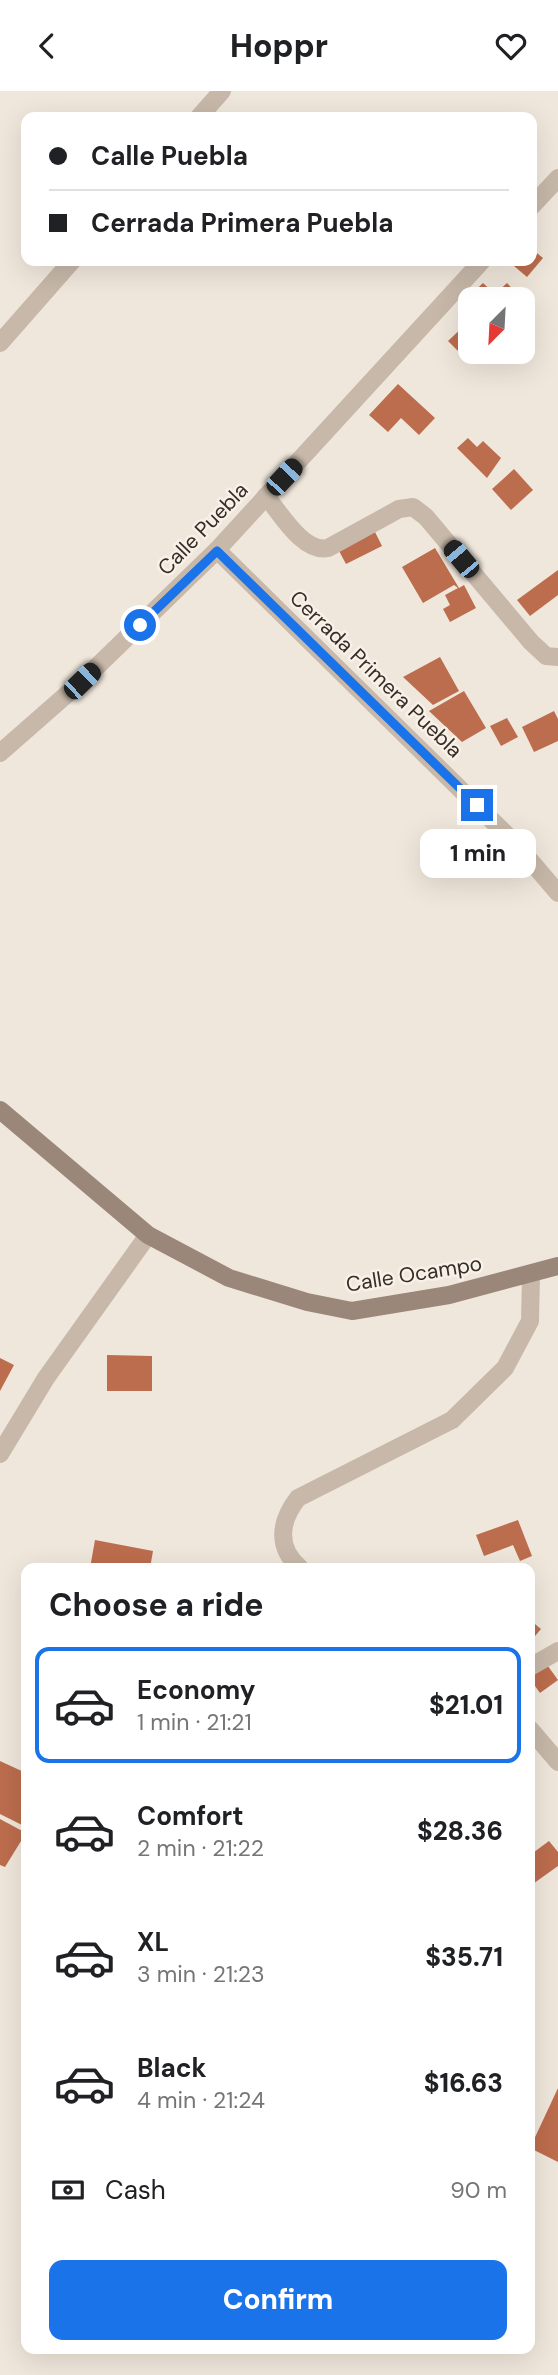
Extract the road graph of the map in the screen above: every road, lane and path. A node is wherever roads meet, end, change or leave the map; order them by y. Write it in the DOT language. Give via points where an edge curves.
graph roads {
  1 [pos="222,91"];
  2 [pos="203,112"];
  3 [pos="558,178"];
  4 [pos="537,201"];
  5 [pos="68,266"];
  6 [pos="477,266"];
  7 [pos="0,342"];
  8 [pos="266,496"];
  9 [pos="217,551"];
  10 [pos="558,657"];
  11 [pos="0,753"];
  12 [pos="558,893"];
  13 [pos="0,1110"];
  14 [pos="148,1235"];
  15 [pos="558,1266"];
  16 [pos="531,1276"];
  17 [pos="0,1454"];
  18 [pos="294,1563"];
  19 [pos="558,1650"];
  20 [pos="535,1664"];
  21 [pos="535,1735"];
  22 [pos="558,1762"];
  1 -- 2 [label="street"];
  3 -- 4 [label="street"];
  5 -- 7 [label="street"];
  6 -- 8 [label="street, Calle Puebla"];
  8 -- 9 [label="street, Calle Puebla"];
  8 -- 10 [label="street" via="307,544 318,550 399,509 413,507 531,642 546,656"];
  9 -- 11 [label="street, Calle Puebla"];
  9 -- 12 [label="street, Cerrada Primera Puebla" via="517,845"];
  13 -- 14 [label="main road, Calle Ocampo"];
  14 -- 16 [label="main road, Calle Ocampo" via="229,1279 352,1311 449,1296"];
  14 -- 17 [label="street" via="46,1378"];
  15 -- 16 [label="main road, Calle Ocampo"];
  16 -- 18 [label="street" via="530,1321 505,1368 452,1420 298,1498 283,1527 284,1548"];
  19 -- 20 [label="street"];
  21 -- 22 [label="street"];
}
